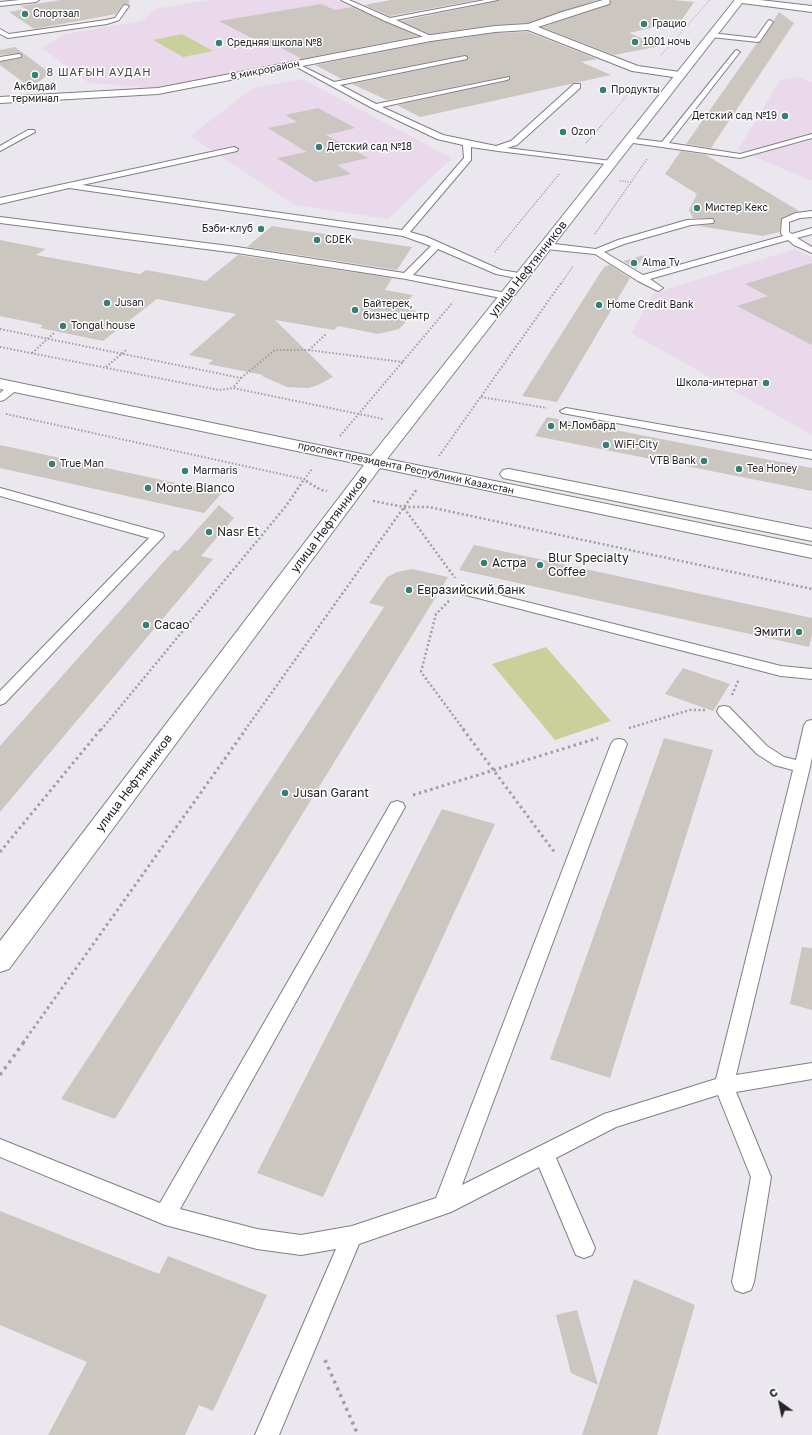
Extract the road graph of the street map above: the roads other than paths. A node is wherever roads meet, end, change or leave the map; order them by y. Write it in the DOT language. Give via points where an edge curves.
graph roads {
  1 [pos="36,0"];
  2 [pos="354,0"];
  3 [pos="496,0"];
  4 [pos="604,0"];
  5 [pos="739,0"];
  6 [pos="345,1"];
  7 [pos="0,4"];
  8 [pos="126,6"];
  9 [pos="812,9"];
  10 [pos="387,20"];
  11 [pos="770,22"];
  12 [pos="529,27"];
  13 [pos="0,31"];
  14 [pos="711,35"];
  15 [pos="431,38"];
  16 [pos="737,52"];
  17 [pos="19,56"];
  18 [pos="465,58"];
  19 [pos="0,59"];
  20 [pos="296,65"];
  21 [pos="680,75"];
  22 [pos="507,78"];
  23 [pos="334,84"];
  24 [pos="577,86"];
  25 [pos="0,100"];
  26 [pos="375,106"];
  27 [pos="31,132"];
  28 [pos="812,136"];
  29 [pos="629,140"];
  30 [pos="467,144"];
  31 [pos="661,145"];
  32 [pos="0,149"];
  33 [pos="234,149"];
  34 [pos="498,149"];
  35 [pos="611,163"];
  36 [pos="70,186"];
  37 [pos="0,201"];
  38 [pos="812,214"];
  39 [pos="0,220"];
  40 [pos="710,221"];
  41 [pos="812,231"];
  42 [pos="404,233"];
  43 [pos="790,238"];
  44 [pos="437,245"];
  45 [pos="546,246"];
  46 [pos="812,250"];
  47 [pos="597,252"];
  48 [pos="406,276"];
  49 [pos="522,276"];
  50 [pos="641,279"];
  51 [pos="658,288"];
  52 [pos="506,296"];
  53 [pos="0,371"];
  54 [pos="7,385"];
  55 [pos="0,398"];
  56 [pos="566,411"];
  57 [pos="332,446"];
  58 [pos="812,455"];
  59 [pos="381,456"];
  60 [pos="433,466"];
  61 [pos="0,492"];
  62 [pos="812,535"];
  63 [pos="812,552"];
  64 [pos="466,591"];
  65 [pos="812,674"];
  66 [pos="0,700"];
  67 [pos="724,711"];
  68 [pos="812,725"];
  69 [pos="620,737"];
  70 [pos="802,767"];
  71 [pos="397,807"];
  72 [pos="0,961"];
  73 [pos="812,1071"];
  74 [pos="724,1084"];
  75 [pos="0,1148"];
  76 [pos="544,1154"];
  77 [pos="444,1205"];
  78 [pos="165,1215"];
  79 [pos="352,1236"];
  80 [pos="584,1248"];
  81 [pos="743,1282"];
  82 [pos="267,1435"];
  1 -- 7 [label="lane"];
  2 -- 6 [label="lane"];
  3 -- 10 [label="lane"];
  4 -- 12 [label="street" via="606,2"];
  5 -- 9 [label="street"];
  5 -- 14 [label="street, улица Нефтянников"];
  6 -- 10 [label="lane"];
  8 -- 13 [label="lane" via="117,19 107,22 7,39"];
  10 -- 15 [label="lane"];
  11 -- 14 [label="lane" via="758,40"];
  12 -- 15 [label="street, 8 микрорайон"];
  12 -- 21 [label="street" via="624,65"];
  14 -- 21 [label="street, улица Нефтянников"];
  15 -- 20 [label="street, 8 микрорайон"];
  16 -- 31 [label="lane"];
  17 -- 19 [label="lane"];
  18 -- 23 [label="lane"];
  20 -- 23 [label="lane"];
  20 -- 25 [label="street, 8 микрорайон" via="158,90"];
  21 -- 29 [label="street, улица Нефтянников"];
  22 -- 26 [label="lane"];
  23 -- 26 [label="lane"];
  24 -- 34 [label="lane" via="514,143"];
  26 -- 30 [label="lane" via="440,137"];
  27 -- 32 [label="lane"];
  28 -- 31 [label="lane" via="740,156"];
  29 -- 31 [label="lane"];
  29 -- 35 [label="street, улица Нефтянников"];
  30 -- 34 [label="lane"];
  30 -- 42 [label="lane" via="468,158"];
  33 -- 36 [label="lane"];
  34 -- 35 [label="lane"];
  35 -- 45 [label="street, улица Нефтянников"];
  36 -- 37 [label="lane"];
  36 -- 42 [label="lane"];
  38 -- 43 [label="lane" via="799,215 786,222 785,233"];
  39 -- 48 [label="lane" via="237,250"];
  40 -- 47 [label="lane" via="690,222 621,242"];
  41 -- 43 [label="lane"];
  42 -- 44 [label="lane"];
  43 -- 46 [label="lane"];
  43 -- 50 [label="lane"];
  44 -- 48 [label="lane"];
  44 -- 49 [label="lane" via="499,272"];
  45 -- 47 [label="lane"];
  45 -- 49 [label="street, улица Нефтянников"];
  47 -- 50 [label="lane"];
  48 -- 52 [label="lane"];
  49 -- 52 [label="street, улица Нефтянников"];
  50 -- 51 [label="lane"];
  52 -- 59 [label="street, улица Нефтянников"];
  53 -- 57 [label="street, проспект президента Республики Казахстан"];
  54 -- 55 [label="lane"];
  54 -- 57 [label="street, проспект президента Республики Казахстан"];
  56 -- 58 [label="lane"];
  57 -- 59 [label="street, проспект президента Республики Казахстан"];
  59 -- 60 [label="street, проспект президента Республики Казахстан"];
  59 -- 72 [label="street, улица Нефтянников"];
  60 -- 62 [label="street, проспект президента Республики Казахстан"];
  60 -- 63 [label="street, проспект президента Республики Казахстан"];
  61 -- 66 [label="lane" via="158,536"];
  64 -- 65 [label="lane" via="746,663 781,671"];
  67 -- 70 [label="lane" via="762,750 779,761"];
  68 -- 70 [label="lane"];
  69 -- 77 [label="lane"];
  70 -- 74 [label="lane"];
  71 -- 78 [label="lane"];
  73 -- 74 [label="lane"];
  74 -- 76 [label="lane" via="611,1120"];
  74 -- 81 [label="lane" via="760,1177"];
  75 -- 78 [label="lane"];
  76 -- 77 [label="lane"];
  76 -- 80 [label="lane"];
  77 -- 79 [label="lane"];
  78 -- 79 [label="lane" via="257,1239 300,1245"];
  79 -- 82 [label="lane"];
}
